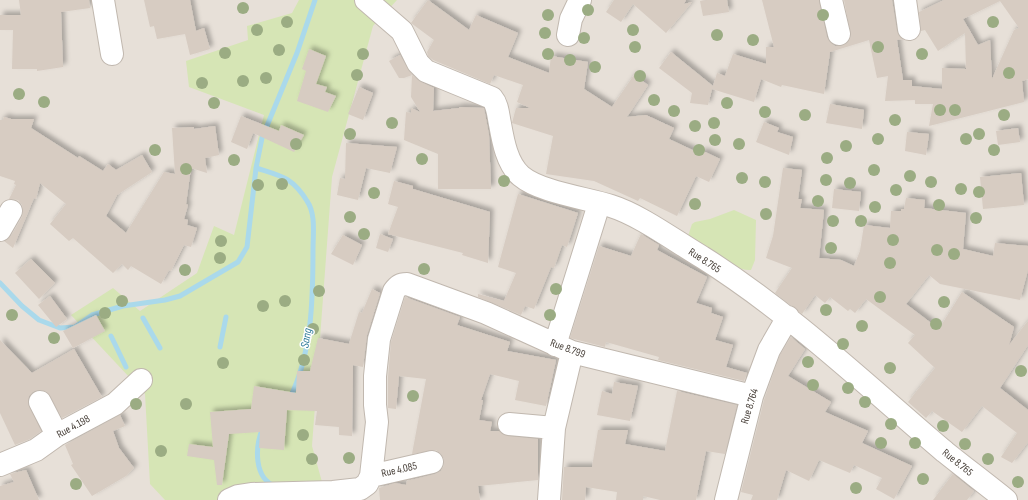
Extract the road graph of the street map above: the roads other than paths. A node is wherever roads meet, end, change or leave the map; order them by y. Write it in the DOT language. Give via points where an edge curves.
graph roads {
  1 [pos="103,0"];
  2 [pos="366,0"];
  3 [pos="580,0"];
  4 [pos="831,0"];
  5 [pos="905,0"];
  6 [pos="909,29"];
  7 [pos="839,34"];
  8 [pos="568,35"];
  9 [pos="112,54"];
  10 [pos="599,204"];
  11 [pos="11,211"];
  12 [pos="0,230"];
  13 [pos="788,317"];
  14 [pos="564,348"];
  15 [pos="141,380"];
  16 [pos="752,396"];
  17 [pos="40,402"];
  18 [pos="509,424"];
  19 [pos="554,428"];
  20 [pos="57,435"];
  21 [pos="432,462"];
  22 [pos="0,464"];
  23 [pos="370,476"];
  24 [pos="229,500"];
  25 [pos="549,500"];
  26 [pos="726,500"];
  27 [pos="1006,500"];
  1 -- 9 [label="street"];
  2 -- 10 [label="street, Rue 8.765" via="397,26 407,39 418,63 426,71 492,98 496,103 502,140 510,162 520,176 533,184"];
  3 -- 8 [label="street"];
  4 -- 7 [label="street"];
  5 -- 6 [label="street"];
  10 -- 13 [label="street, Rue 8.765" via="611,206 652,227 704,259"];
  10 -- 14 [label="street"];
  11 -- 12 [label="street"];
  13 -- 16 [label="street, Rue 8.764" via="769,350"];
  13 -- 27 [label="street, Rue 8.765"];
  14 -- 16 [label="street, Rue 8.799"];
  14 -- 19 [label="street"];
  14 -- 23 [label="street, Rue 8.799" via="486,312 407,284 397,286 379,339 374,405 377,422"];
  15 -- 20 [label="street, Rue 4.198" via="115,404"];
  16 -- 26 [label="street, Rue 8.764"];
  17 -- 20 [label="street"];
  18 -- 19 [label="street"];
  19 -- 25 [label="street"];
  20 -- 22 [label="street, Rue 4.198" via="36,450"];
  21 -- 23 [label="street, Rue 4.085"];
  23 -- 24 [label="street, Rue 4.085" via="367,484 360,489 252,494"];
}
